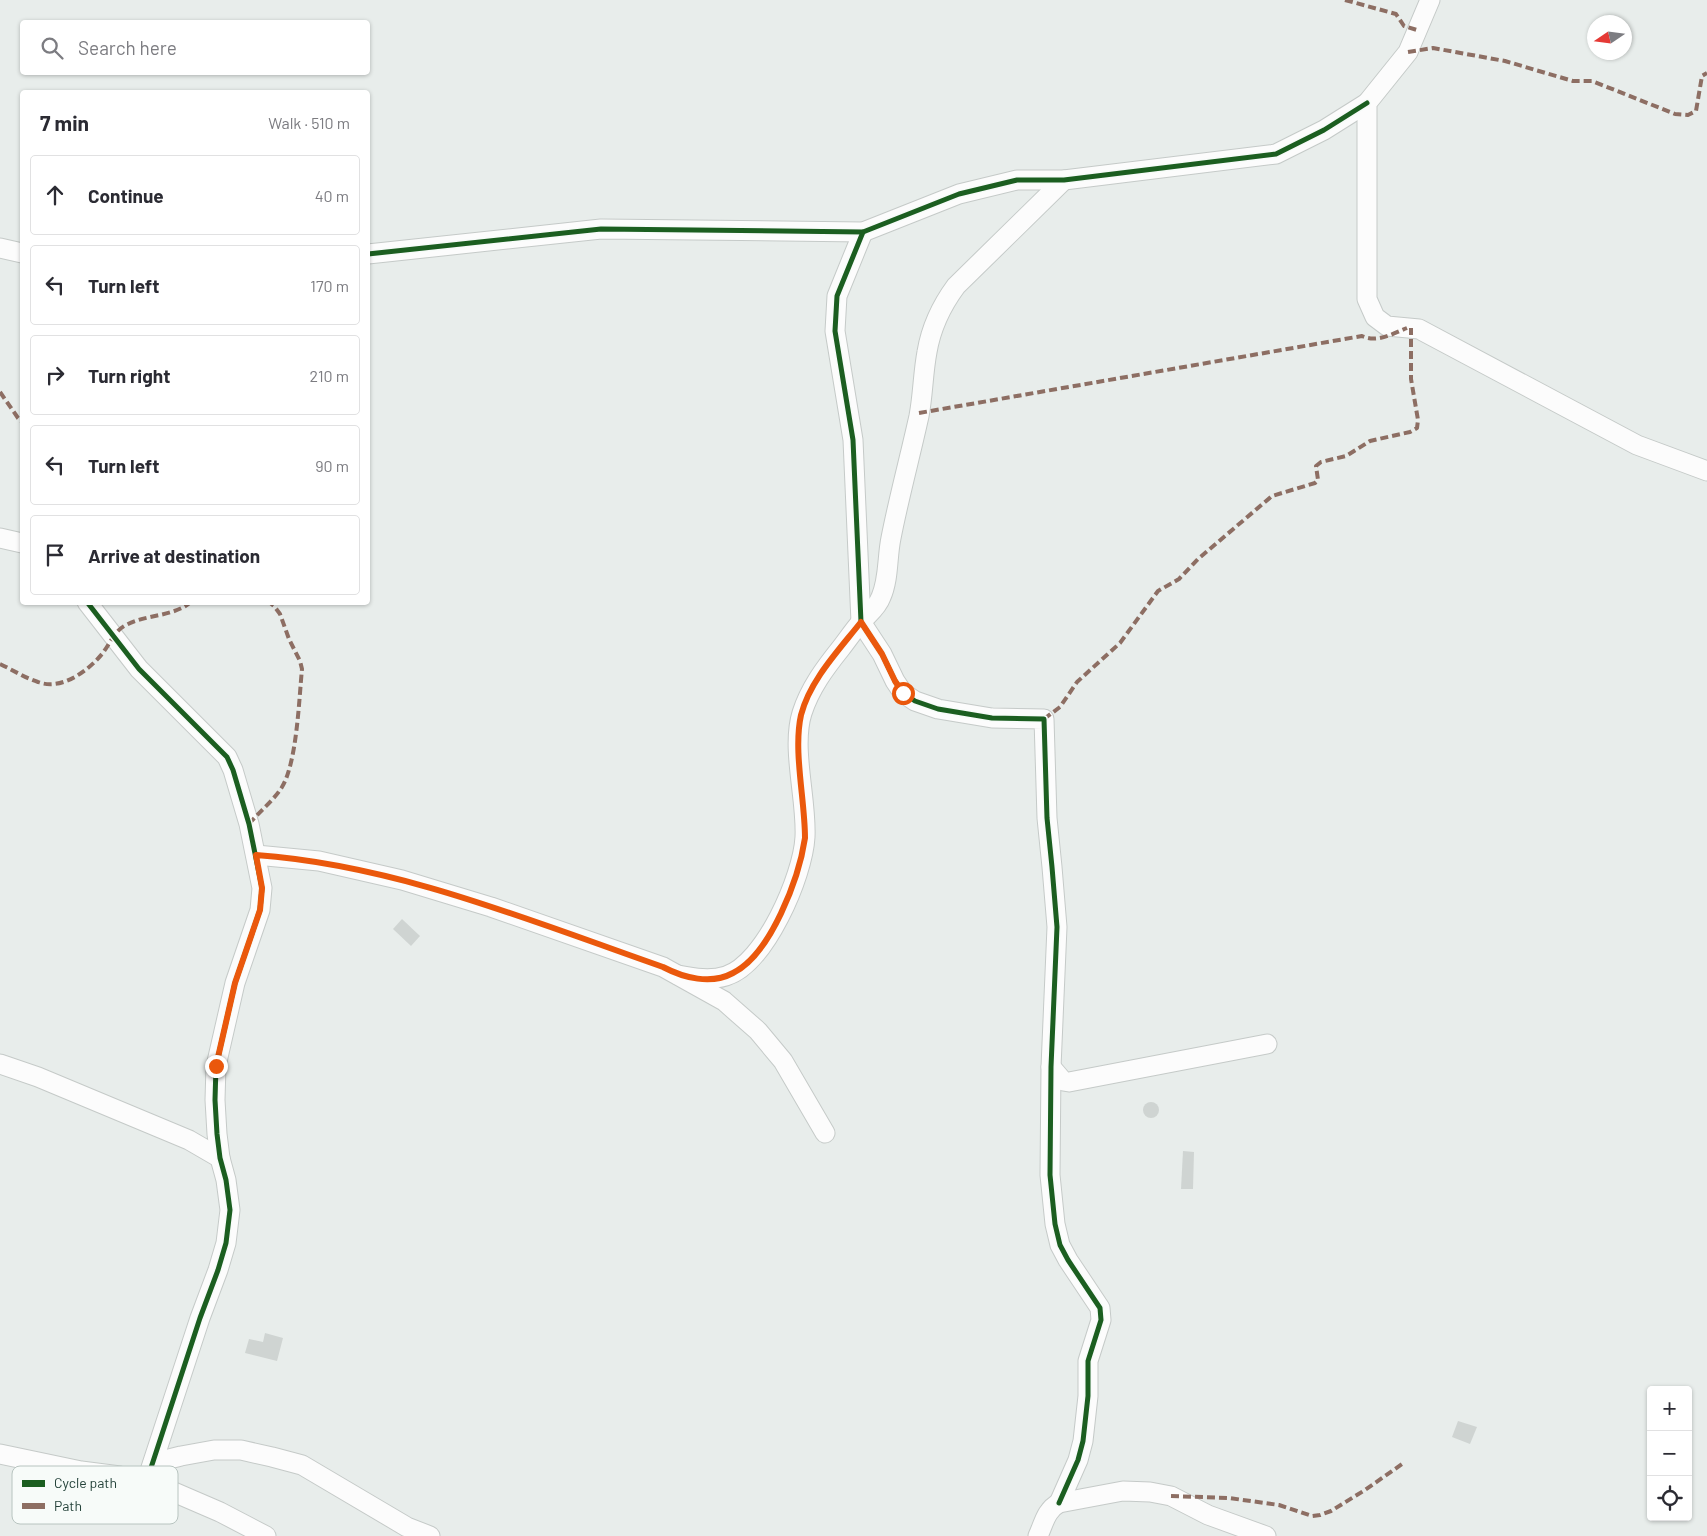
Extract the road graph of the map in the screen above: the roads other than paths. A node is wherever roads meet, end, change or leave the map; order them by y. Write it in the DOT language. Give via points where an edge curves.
graph roads {
  1 [pos="1430,0"];
  2 [pos="1367,103"];
  3 [pos="1064,180"];
  4 [pos="863,232"];
  5 [pos="0,248"];
  6 [pos="20,253"];
  7 [pos="370,254"];
  8 [pos="1707,471"];
  9 [pos="0,538"];
  10 [pos="20,543"];
  11 [pos="89,605"];
  12 [pos="861,622"];
  13 [pos="256,855"];
  14 [pos="678,975"];
  15 [pos="1267,1044"];
  16 [pos="0,1064"];
  17 [pos="1051,1067"];
  18 [pos="825,1133"];
  19 [pos="220,1158"];
  20 [pos="0,1454"];
  21 [pos="153,1463"];
  22 [pos="57,1466"];
  23 [pos="152,1466"];
  24 [pos="178,1494"];
  25 [pos="1059,1503"];
  26 [pos="266,1536"];
  27 [pos="430,1536"];
  28 [pos="1038,1536"];
  29 [pos="1266,1536"];
  1 -- 2 [label="street" via="1408,52"];
  2 -- 3 [label="street" via="1324,130 1276,154"];
  2 -- 8 [label="street" via="1367,299 1374,318 1386,326 1419,329 1637,445"];
  3 -- 4 [label="street" via="1017,180 959,194"];
  3 -- 12 [label="street" via="956,286 936,321 927,350 919,413 890,540 882,595"];
  4 -- 7 [label="street" via="601,229"];
  4 -- 12 [label="street" via="837,296 835,331 853,440"];
  5 -- 6 [label="street"];
  9 -- 10 [label="street"];
  11 -- 13 [label="street" via="140,669 227,757"];
  12 -- 14 [label="street" via="819,676 802,714 798,737 805,838 798,870 770,936 750,960 727,976 710,979"];
  12 -- 17 [label="street" via="903,693 915,701 938,709 992,718 1044,719 1046,818 1057,928"];
  13 -- 14 [label="street" via="318,861 402,880 500,910"];
  13 -- 19 [label="street" via="262,888 260,910 235,983 216,1066"];
  14 -- 18 [label="street" via="724,1001 758,1031 783,1061"];
  15 -- 17 [label="street" via="1069,1082 1063,1081"];
  16 -- 19 [label="street" via="189,1140"];
  17 -- 25 [label="street" via="1050,1175 1055,1224 1060,1245 1100,1308 1102,1320 1088,1361 1084,1441"];
  19 -- 21 [label="street" via="230,1210 226,1243"];
  20 -- 22 [label="street"];
  21 -- 23 [label="street"];
  21 -- 27 [label="street" via="214,1450 241,1450 280,1458 302,1464 406,1526"];
  24 -- 26 [label="street"];
  25 -- 28 [label="street" via="1048,1512"];
  25 -- 29 [label="street" via="1123,1491 1150,1492 1172,1496 1208,1515"];
}
